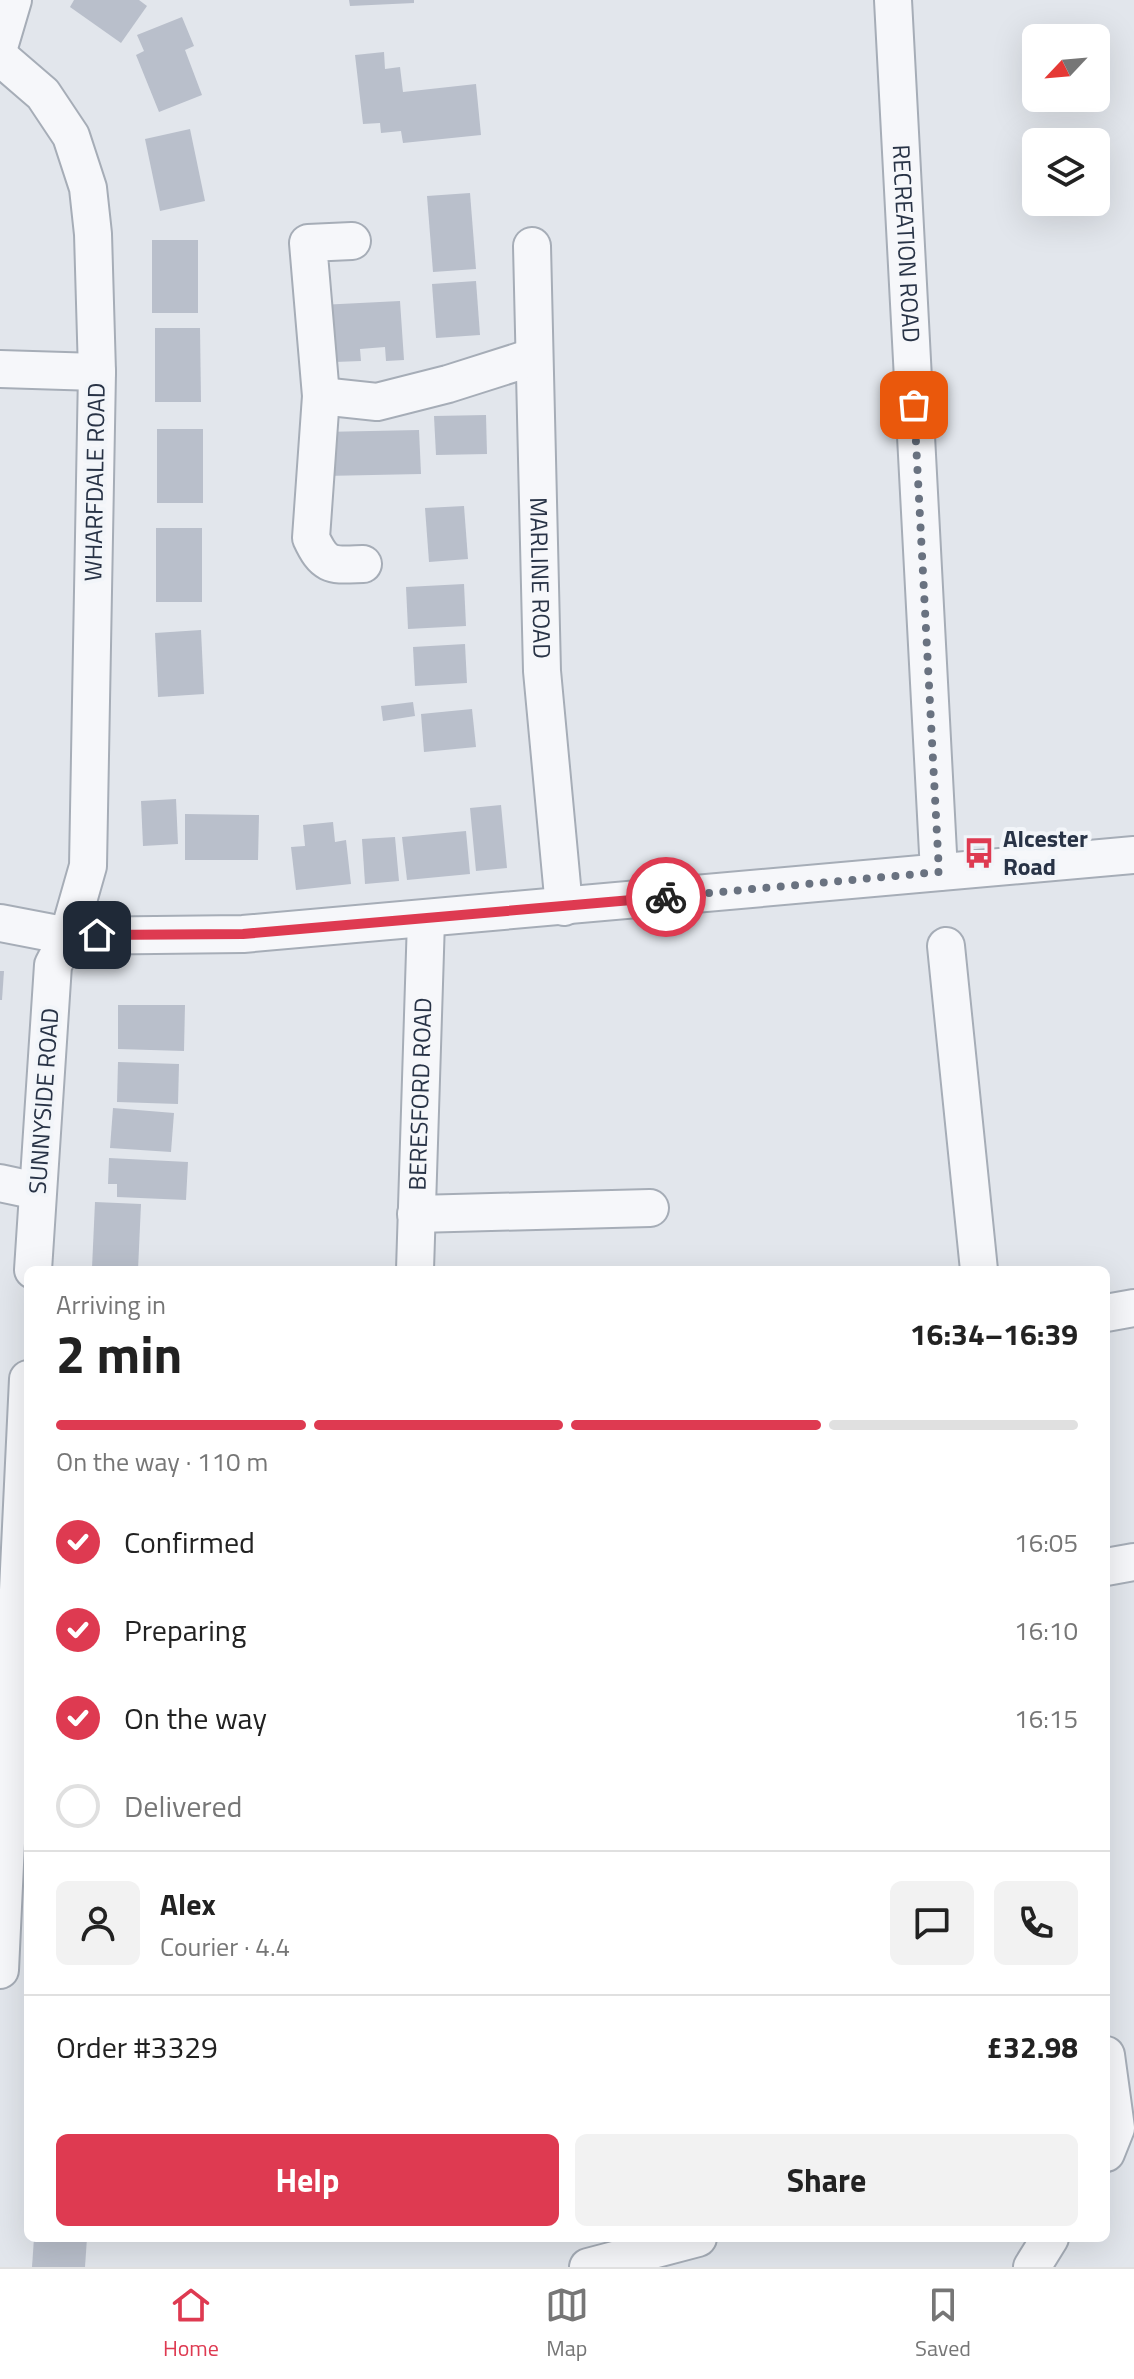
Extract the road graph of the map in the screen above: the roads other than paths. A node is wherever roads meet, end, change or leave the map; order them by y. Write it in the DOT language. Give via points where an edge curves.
graph roads {
  1 [pos="13,0"];
  2 [pos="893,0"];
  3 [pos="0,44"];
  4 [pos="0,57"];
  5 [pos="352,241"];
  6 [pos="532,246"];
  7 [pos="533,357"];
  8 [pos="0,369"];
  9 [pos="97,372"];
  10 [pos="321,396"];
  11 [pos="363,564"];
  12 [pos="1134,855"];
  13 [pos="939,872"];
  14 [pos="564,907"];
  15 [pos="426,920"];
  16 [pos="0,923"];
  17 [pos="68,936"];
  18 [pos="946,946"];
  19 [pos="0,1183"];
  20 [pos="37,1191"];
  21 [pos="650,1208"];
  22 [pos="416,1214"];
  23 [pos="33,1266"];
  24 [pos="415,1266"];
  25 [pos="979,1266"];
  26 [pos="1134,1308"];
  27 [pos="1110,1312"];
  28 [pos="24,1463"];
  29 [pos="1134,1562"];
  30 [pos="1110,1566"];
  31 [pos="0,1970"];
  32 [pos="1110,2090"];
  33 [pos="1115,2134"];
  34 [pos="683,2242"];
  35 [pos="1048,2242"];
  36 [pos="588,2267"];
  37 [pos="1032,2267"];
  1 -- 3 [label="street"];
  2 -- 13 [label="street, RECREATION ROAD"];
  4 -- 9 [label="street, WHARFDALE ROAD" via="43,94 71,136 80,161 93,234"];
  5 -- 10 [label="street" via="308,243"];
  6 -- 7 [label="street, MARLINE ROAD"];
  7 -- 10 [label="street" via="377,402"];
  7 -- 14 [label="street, MARLINE ROAD" via="542,671"];
  8 -- 9 [label="street"];
  9 -- 17 [label="street, WHARFDALE ROAD" via="88,866"];
  10 -- 11 [label="street" via="311,538 320,557 334,565"];
  12 -- 13 [label="street"];
  13 -- 14 [label="street"];
  14 -- 15 [label="street"];
  15 -- 17 [label="street" via="243,934"];
  15 -- 22 [label="street, BERESFORD ROAD"];
  16 -- 17 [label="street"];
  17 -- 20 [label="street, SUNNYSIDE ROAD" via="53,965"];
  18 -- 25 [label="street"];
  19 -- 20 [label="street"];
  20 -- 23 [label="street, SUNNYSIDE ROAD"];
  21 -- 22 [label="street"];
  22 -- 24 [label="street, BERESFORD ROAD"];
  26 -- 27 [label="street"];
  28 -- 31 [label="street"];
  29 -- 30 [label="street"];
  32 -- 33 [label="street"];
  34 -- 36 [label="street"];
  35 -- 37 [label="street"];
}
